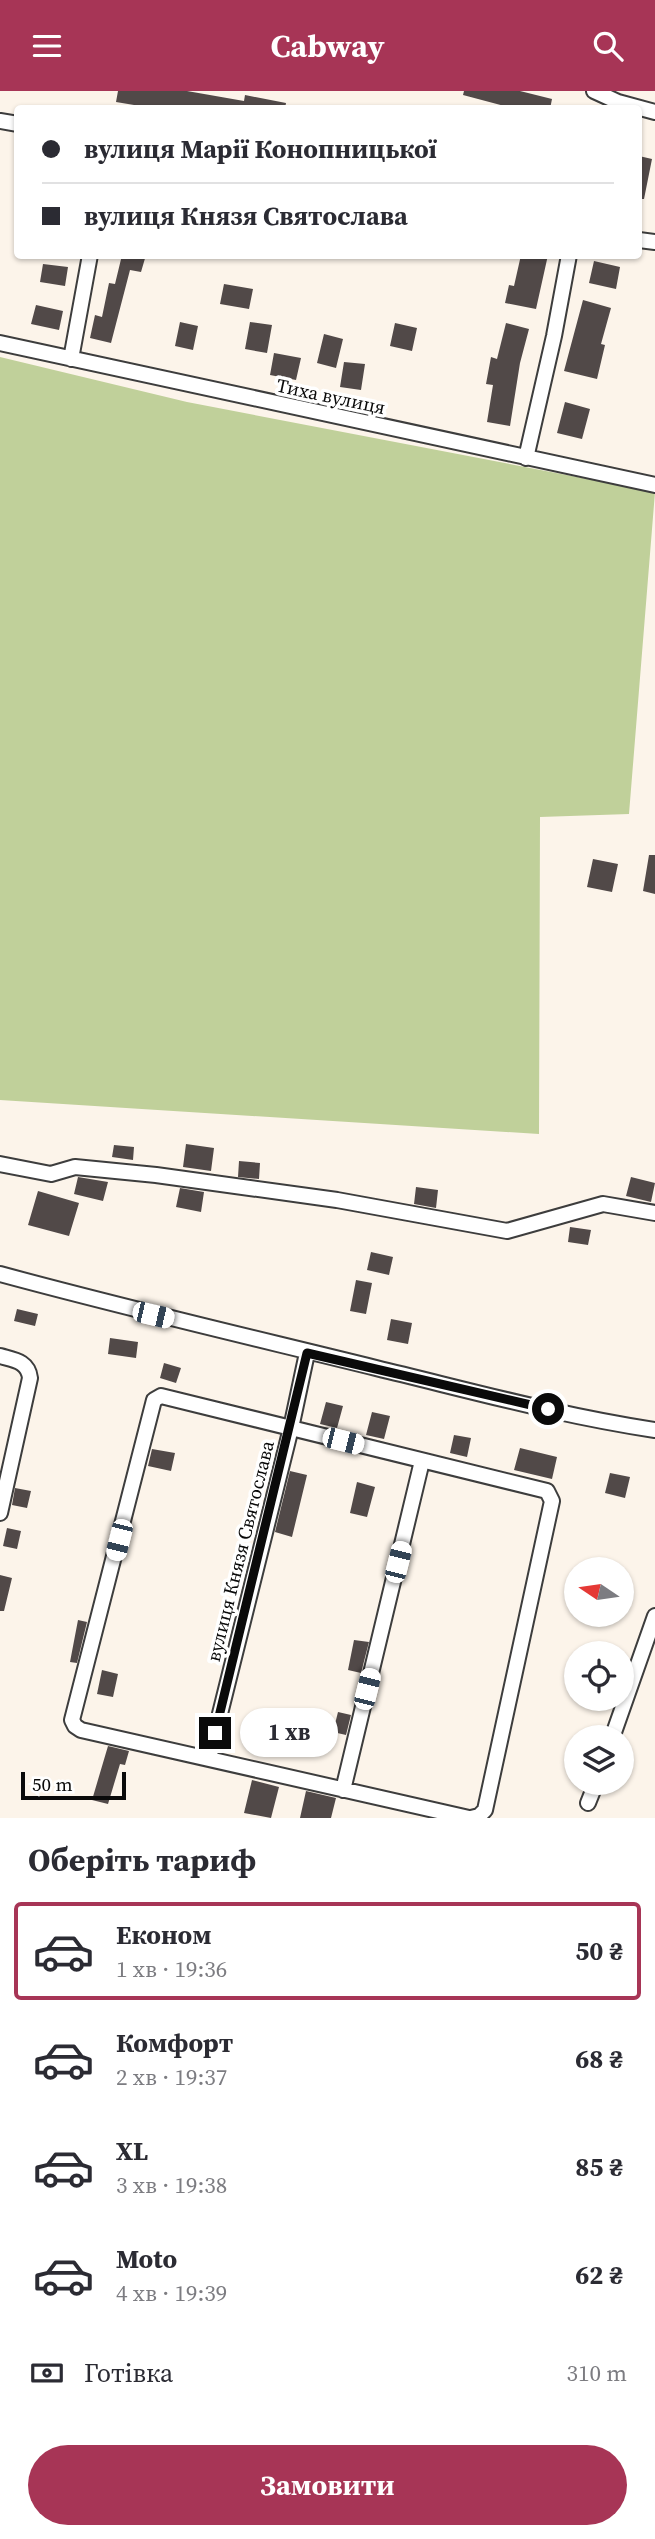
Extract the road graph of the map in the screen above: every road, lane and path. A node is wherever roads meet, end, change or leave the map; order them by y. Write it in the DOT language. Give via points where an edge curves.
graph roads {
  1 [pos="594,91"];
  2 [pos="629,105"];
  3 [pos="89,259"];
  4 [pos="568,259"];
  5 [pos="0,343"];
  6 [pos="71,359"];
  7 [pos="526,458"];
  8 [pos="655,485"];
  9 [pos="0,1164"];
  10 [pos="655,1213"];
  11 [pos="0,1274"];
  12 [pos="307,1353"];
  13 [pos="0,1356"];
  14 [pos="291,1428"];
  15 [pos="655,1430"];
  16 [pos="422,1461"];
  17 [pos="0,1513"];
  18 [pos="655,1616"];
  19 [pos="617,1725"];
  20 [pos="209,1758"];
  21 [pos="343,1790"];
  22 [pos="592,1795"];
  23 [pos="589,1803"];
  24 [pos="470,1818"];
  1 -- 2 [label="street"];
  3 -- 6 [label="street"];
  4 -- 7 [label="street"];
  5 -- 6 [label="street, Тиха вулиця"];
  6 -- 7 [label="street, Тиха вулиця"];
  7 -- 8 [label="street, Тиха вулиця"];
  9 -- 10 [label="street" via="51,1174 75,1167 156,1175 337,1200 507,1231 603,1204"];
  11 -- 12 [label="street"];
  12 -- 14 [label="street, вулиця Князя Святослава"];
  12 -- 15 [label="street" via="601,1422"];
  13 -- 17 [label="street" via="22,1363 30,1378"];
  14 -- 16 [label="street"];
  14 -- 20 [label="street, вулиця Князя Святослава"];
  14 -- 20 [label="street" via="162,1396 154,1400 72,1720 82,1730"];
  16 -- 21 [label="street"];
  16 -- 24 [label="street" via="547,1491 552,1501 485,1810"];
  18 -- 19 [label="street"];
  20 -- 21 [label="street"];
  21 -- 24 [label="street"];
  22 -- 23 [label="street"];
}
